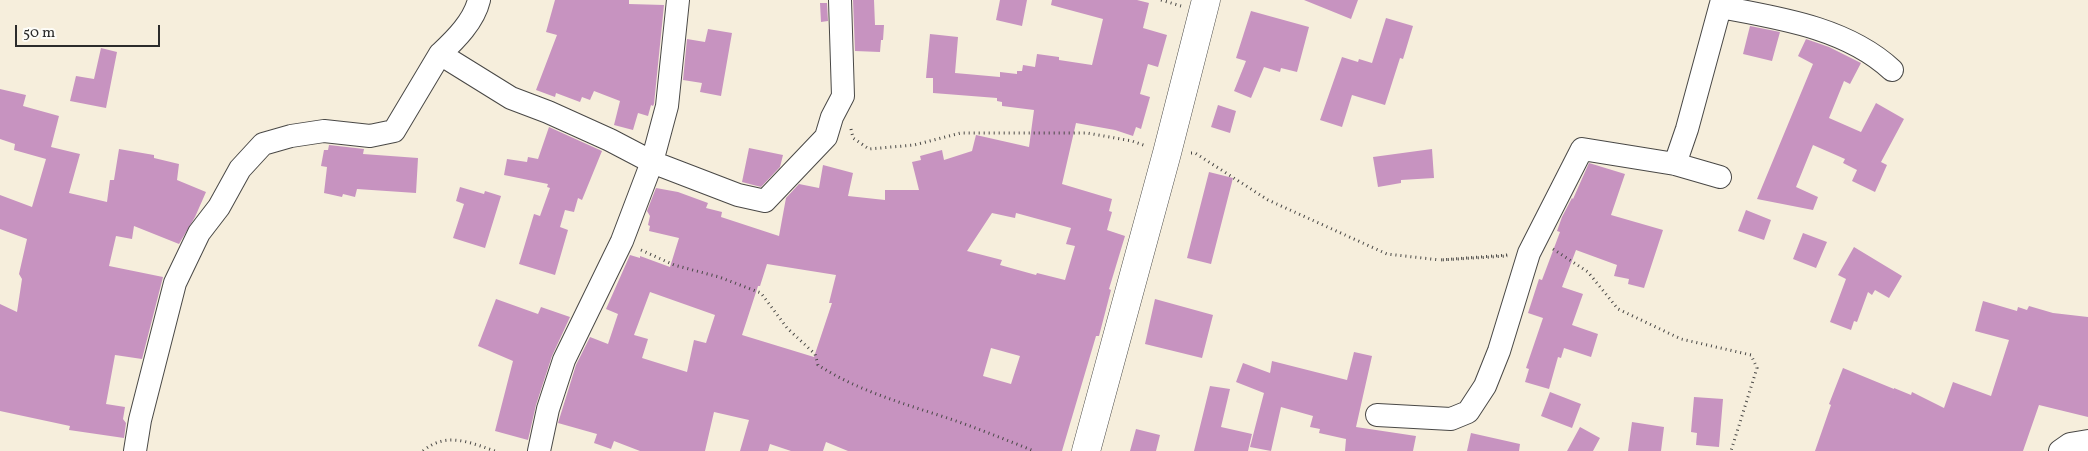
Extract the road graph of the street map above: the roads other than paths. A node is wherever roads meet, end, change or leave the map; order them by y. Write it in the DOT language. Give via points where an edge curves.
graph roads {
  1 [pos="479,0"];
  2 [pos="678,0"];
  3 [pos="840,0"];
  4 [pos="1206,0"];
  5 [pos="1721,4"];
  6 [pos="440,54"];
  7 [pos="1892,70"];
  8 [pos="652,162"];
  9 [pos="1675,164"];
  10 [pos="1720,177"];
  11 [pos="1377,415"];
  12 [pos="2088,441"];
  13 [pos="135,451"];
  14 [pos="539,451"];
  15 [pos="1086,451"];
  16 [pos="2060,451"];
  1 -- 6 [label="street" via="459,37"];
  2 -- 8 [label="street" via="667,106"];
  3 -- 8 [label="street" via="843,96 826,137 765,201 738,195"];
  4 -- 15 [label="main road"];
  5 -- 7 [label="street" via="1833,34 1878,57"];
  5 -- 9 [label="street"];
  6 -- 8 [label="street" via="510,98 557,116"];
  6 -- 13 [label="street" via="394,130 370,136 324,132 292,136 263,144 240,169 199,234 175,283"];
  8 -- 14 [label="street" via="622,241 564,360"];
  9 -- 10 [label="street"];
  9 -- 11 [label="street" via="1582,149 1524,253 1499,351 1485,386 1468,412 1451,419"];
  12 -- 16 [label="street" via="2070,444"];
}
